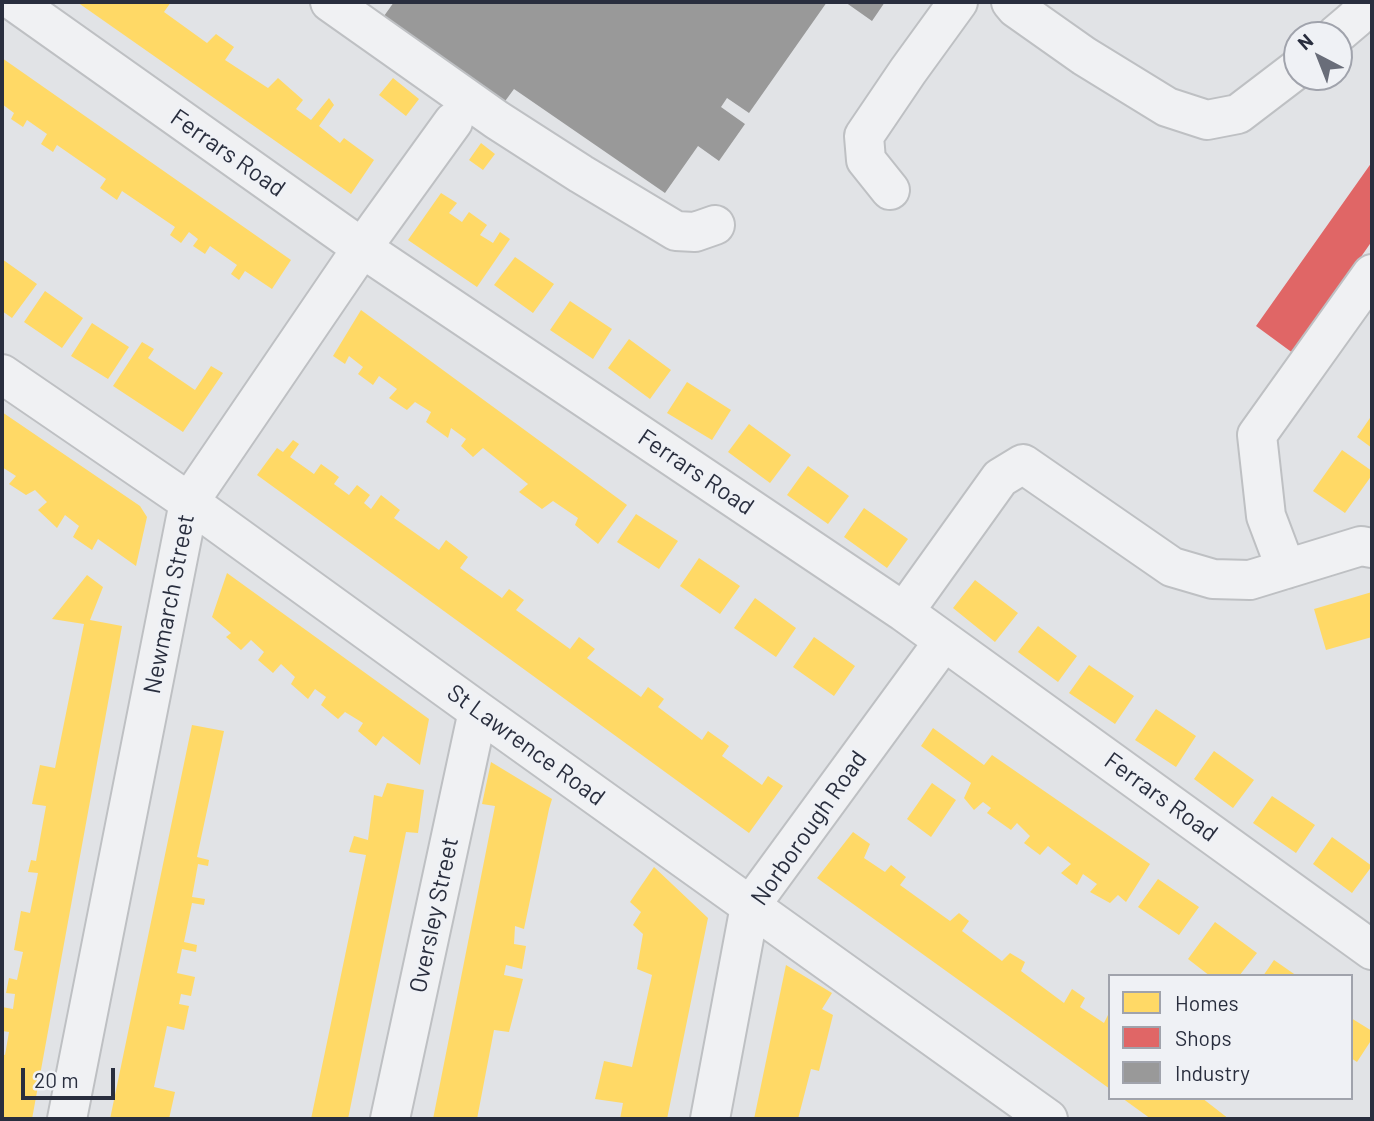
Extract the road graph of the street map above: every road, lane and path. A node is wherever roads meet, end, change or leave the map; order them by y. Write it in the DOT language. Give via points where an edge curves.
graph roads {
  1 [pos="15,2"];
  2 [pos="330,2"];
  3 [pos="958,2"];
  4 [pos="1011,2"];
  5 [pos="1368,2"];
  6 [pos="1352,21"];
  7 [pos="1283,80"];
  8 [pos="453,121"];
  9 [pos="890,190"];
  10 [pos="715,225"];
  11 [pos="362,248"];
  12 [pos="1372,274"];
  13 [pos="2,374"];
  14 [pos="189,502"];
  15 [pos="1372,548"];
  16 [pos="1286,569"];
  17 [pos="904,612"];
  18 [pos="944,641"];
  19 [pos="478,711"];
  20 [pos="750,906"];
  21 [pos="1372,950"];
  22 [pos="67,1119"];
  23 [pos="390,1119"];
  24 [pos="710,1119"];
  25 [pos="1048,1119"];
  1 -- 11 [label="street, Ferrars Road"];
  2 -- 10 [label="street" via="497,120 676,231 695,232"];
  3 -- 9 [label="street" via="864,136 866,160"];
  4 -- 7 [label="street" via="1167,107 1207,120 1238,114"];
  5 -- 6 [label="street"];
  8 -- 11 [label="street, Newmarch Street"];
  11 -- 14 [label="street, Newmarch Street"];
  11 -- 17 [label="street, Ferrars Road"];
  12 -- 16 [label="street" via="1257,435 1266,516"];
  13 -- 14 [label="street, St Lawrence Road"];
  14 -- 19 [label="street, St Lawrence Road"];
  14 -- 22 [label="street, Newmarch Street"];
  15 -- 16 [label="street" via="1361,546"];
  16 -- 17 [label="street" via="1250,580 1213,579 1172,567 1023,464 1000,478"];
  17 -- 18 [label="street, Ferrars Road"];
  18 -- 20 [label="street, Norborough Road"];
  18 -- 21 [label="street, Ferrars Road"];
  19 -- 20 [label="street, St Lawrence Road"];
  19 -- 23 [label="street, Oversley Street"];
  20 -- 24 [label="street, Norborough Road"];
  20 -- 25 [label="street, St Lawrence Road"];
}
